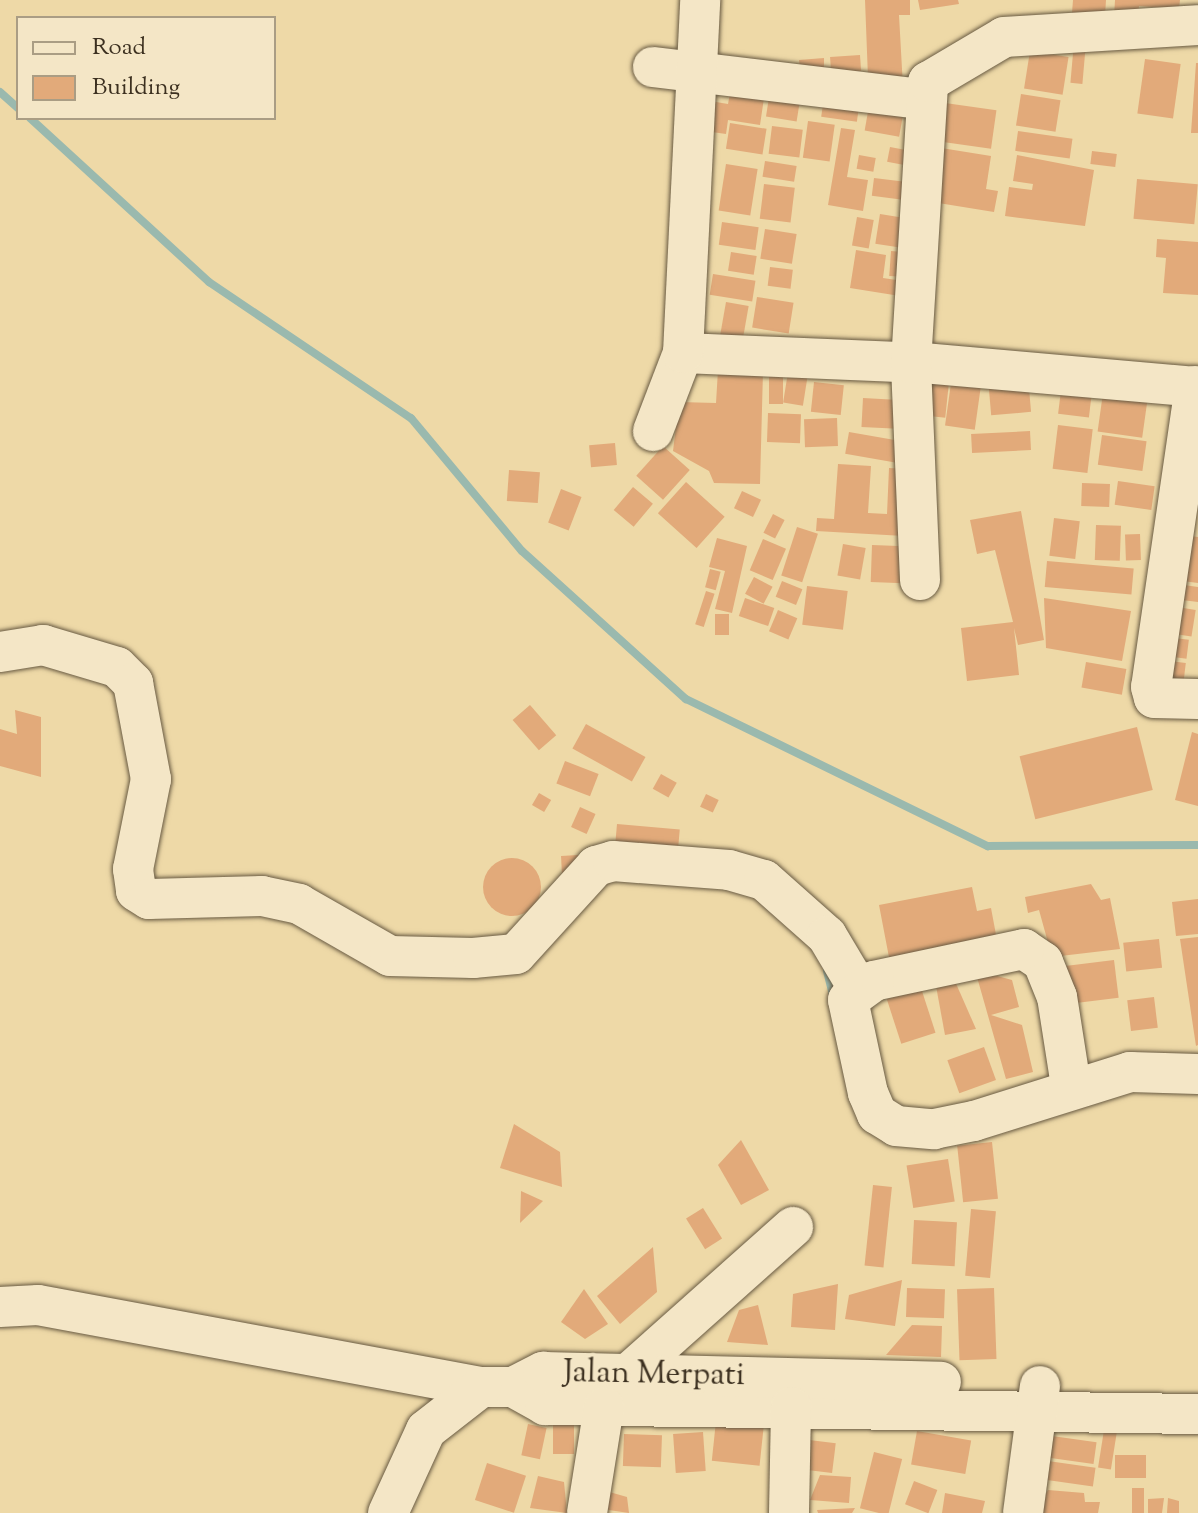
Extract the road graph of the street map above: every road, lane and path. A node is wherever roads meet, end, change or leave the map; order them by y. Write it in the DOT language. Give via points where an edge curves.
graph roads {
  1 [pos="700,0"];
  2 [pos="1188,16"];
  3 [pos="653,67"];
  4 [pos="698,71"];
  5 [pos="923,99"];
  6 [pos="683,353"];
  7 [pos="911,363"];
  8 [pos="1196,387"];
  9 [pos="653,431"];
  10 [pos="920,580"];
  11 [pos="0,652"];
  12 [pos="1198,699"];
  13 [pos="858,988"];
  14 [pos="1198,1074"];
  15 [pos="1071,1086"];
  16 [pos="793,1227"];
  17 [pos="0,1307"];
  18 [pos="628,1374"];
  19 [pos="497,1387"];
  20 [pos="1198,1387"];
  21 [pos="1039,1397"];
  22 [pos="604,1407"];
  23 [pos="791,1407"];
  24 [pos="1198,1414"];
  25 [pos="388,1513"];
  26 [pos="587,1513"];
  27 [pos="789,1513"];
  28 [pos="1023,1513"];
  1 -- 4 [label="street"];
  2 -- 5 [label="street" via="1004,37 941,69"];
  3 -- 4 [label="street"];
  4 -- 5 [label="street"];
  4 -- 6 [label="street"];
  5 -- 7 [label="street"];
  6 -- 7 [label="street"];
  6 -- 9 [label="street"];
  7 -- 8 [label="street"];
  7 -- 10 [label="street"];
  8 -- 12 [label="street" via="1151,687 1154,698"];
  11 -- 13 [label="street" via="43,645 117,667 133,683 151,779 133,869 136,891 149,899 262,896 299,904 390,956 473,958 516,954 596,866 613,861 729,870 764,880 827,936"];
  13 -- 15 [label="street" via="1024,949 1043,962 1057,997"];
  13 -- 15 [label="street" via="848,1000 847,1013 868,1093 877,1114 896,1126 934,1129 974,1121"];
  14 -- 15 [label="street" via="1130,1072"];
  16 -- 18 [label="street"];
  17 -- 19 [label="street" via="38,1305"];
  18 -- 19 [label="street, Jalan Merpati" via="543,1372"];
  18 -- 21 [label="street, Jalan Merpati"];
  19 -- 22 [label="street, Jalan Merpati" via="545,1405"];
  19 -- 25 [label="street" via="426,1430"];
  20 -- 21 [label="street, Jalan Merpati"];
  21 -- 23 [label="street, Jalan Merpati"];
  21 -- 24 [label="street, Jalan Merpati"];
  21 -- 28 [label="street"];
  22 -- 23 [label="street, Jalan Merpati"];
  22 -- 26 [label="street"];
  23 -- 27 [label="street"];
}
